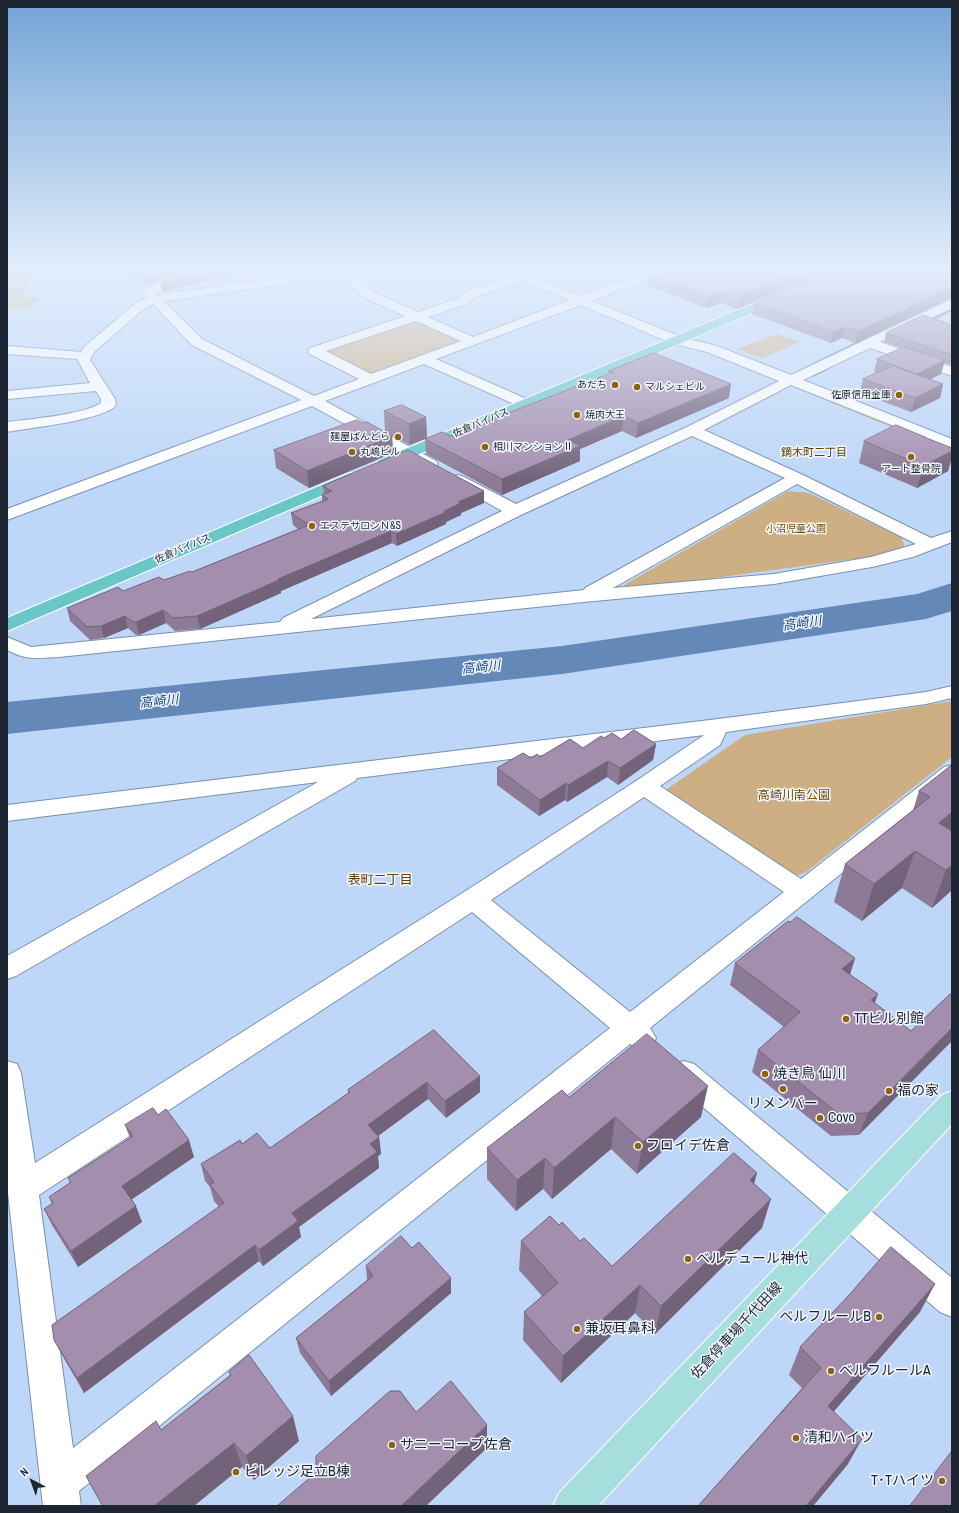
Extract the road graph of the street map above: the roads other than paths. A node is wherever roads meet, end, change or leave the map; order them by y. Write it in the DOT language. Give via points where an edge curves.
graph roads {
  1 [pos="100,340"];
  2 [pos="195,340"];
  3 [pos="347,340"];
  4 [pos="467,340"];
  5 [pos="478,340"];
  6 [pos="676,340"];
  7 [pos="876,340"];
  8 [pos="472,342"];
  9 [pos="869,343"];
  10 [pos="7,350"];
  11 [pos="85,356"];
  12 [pos="424,359"];
  13 [pos="952,372"];
  14 [pos="370,379"];
  15 [pos="792,380"];
  16 [pos="100,386"];
  17 [pos="777,387"];
  18 [pos="7,395"];
  19 [pos="311,400"];
  20 [pos="526,404"];
  21 [pos="9,429"];
  22 [pos="692,430"];
  23 [pos="952,444"];
  24 [pos="409,453"];
  25 [pos="952,458"];
  26 [pos="797,478"];
  27 [pos="515,510"];
  28 [pos="7,515"];
  29 [pos="952,536"];
  30 [pos="930,544"];
  31 [pos="584,596"];
  32 [pos="7,624"];
  33 [pos="276,629"];
  34 [pos="7,643"];
  35 [pos="952,692"];
  36 [pos="718,726"];
  37 [pos="356,771"];
  38 [pos="952,772"];
  39 [pos="644,786"];
  40 [pos="7,813"];
  41 [pos="802,892"];
  42 [pos="473,898"];
  43 [pos="7,969"];
  44 [pos="631,1028"];
  45 [pos="7,1073"];
  46 [pos="952,1104"];
  47 [pos="23,1188"];
  48 [pos="850,1213"];
  49 [pos="952,1300"];
  50 [pos="60,1495"];
  51 [pos="572,1506"];
  1 -- 11 [label="street"];
  2 -- 19 [label="street"];
  3 -- 14 [label="street" via="315,351"];
  4 -- 8 [label="street"];
  5 -- 8 [label="street"];
  6 -- 15 [label="street" via="712,349"];
  6 -- 17 [label="street" via="696,354"];
  6 -- 20 [label="highway, 佐倉バイパス"];
  7 -- 9 [label="street"];
  8 -- 12 [label="street"];
  9 -- 13 [label="street"];
  9 -- 15 [label="street"];
  10 -- 11 [label="street"];
  11 -- 16 [label="street" via="83,360"];
  12 -- 14 [label="street"];
  12 -- 20 [label="street"];
  14 -- 19 [label="street"];
  15 -- 17 [label="street"];
  15 -- 23 [label="street"];
  16 -- 18 [label="street"];
  16 -- 21 [label="street" via="108,398 109,405 101,410"];
  17 -- 22 [label="street"];
  17 -- 25 [label="street"];
  19 -- 24 [label="street"];
  19 -- 28 [label="street"];
  20 -- 24 [label="highway, 佐倉バイパス"];
  22 -- 26 [label="street"];
  22 -- 27 [label="street"];
  24 -- 27 [label="street"];
  24 -- 32 [label="highway, 佐倉バイパス"];
  26 -- 30 [label="street"];
  26 -- 31 [label="street"];
  27 -- 33 [label="street"];
  29 -- 30 [label="street"];
  30 -- 31 [label="street" via="879,560 774,579"];
  31 -- 33 [label="street"];
  33 -- 34 [label="street" via="28,653"];
  35 -- 36 [label="street" via="858,708"];
  36 -- 37 [label="street"];
  36 -- 39 [label="street" via="712,740"];
  37 -- 40 [label="street"];
  37 -- 43 [label="street"];
  38 -- 41 [label="street"];
  39 -- 41 [label="street"];
  39 -- 42 [label="street"];
  41 -- 44 [label="street"];
  42 -- 44 [label="street"];
  42 -- 47 [label="street"];
  44 -- 48 [label="street"];
  44 -- 50 [label="street"];
  45 -- 47 [label="street"];
  46 -- 48 [label="main road, 佐倉停車場千代田線"];
  47 -- 50 [label="street"];
  48 -- 49 [label="street"];
  48 -- 51 [label="main road, 佐倉停車場千代田線"];
}
